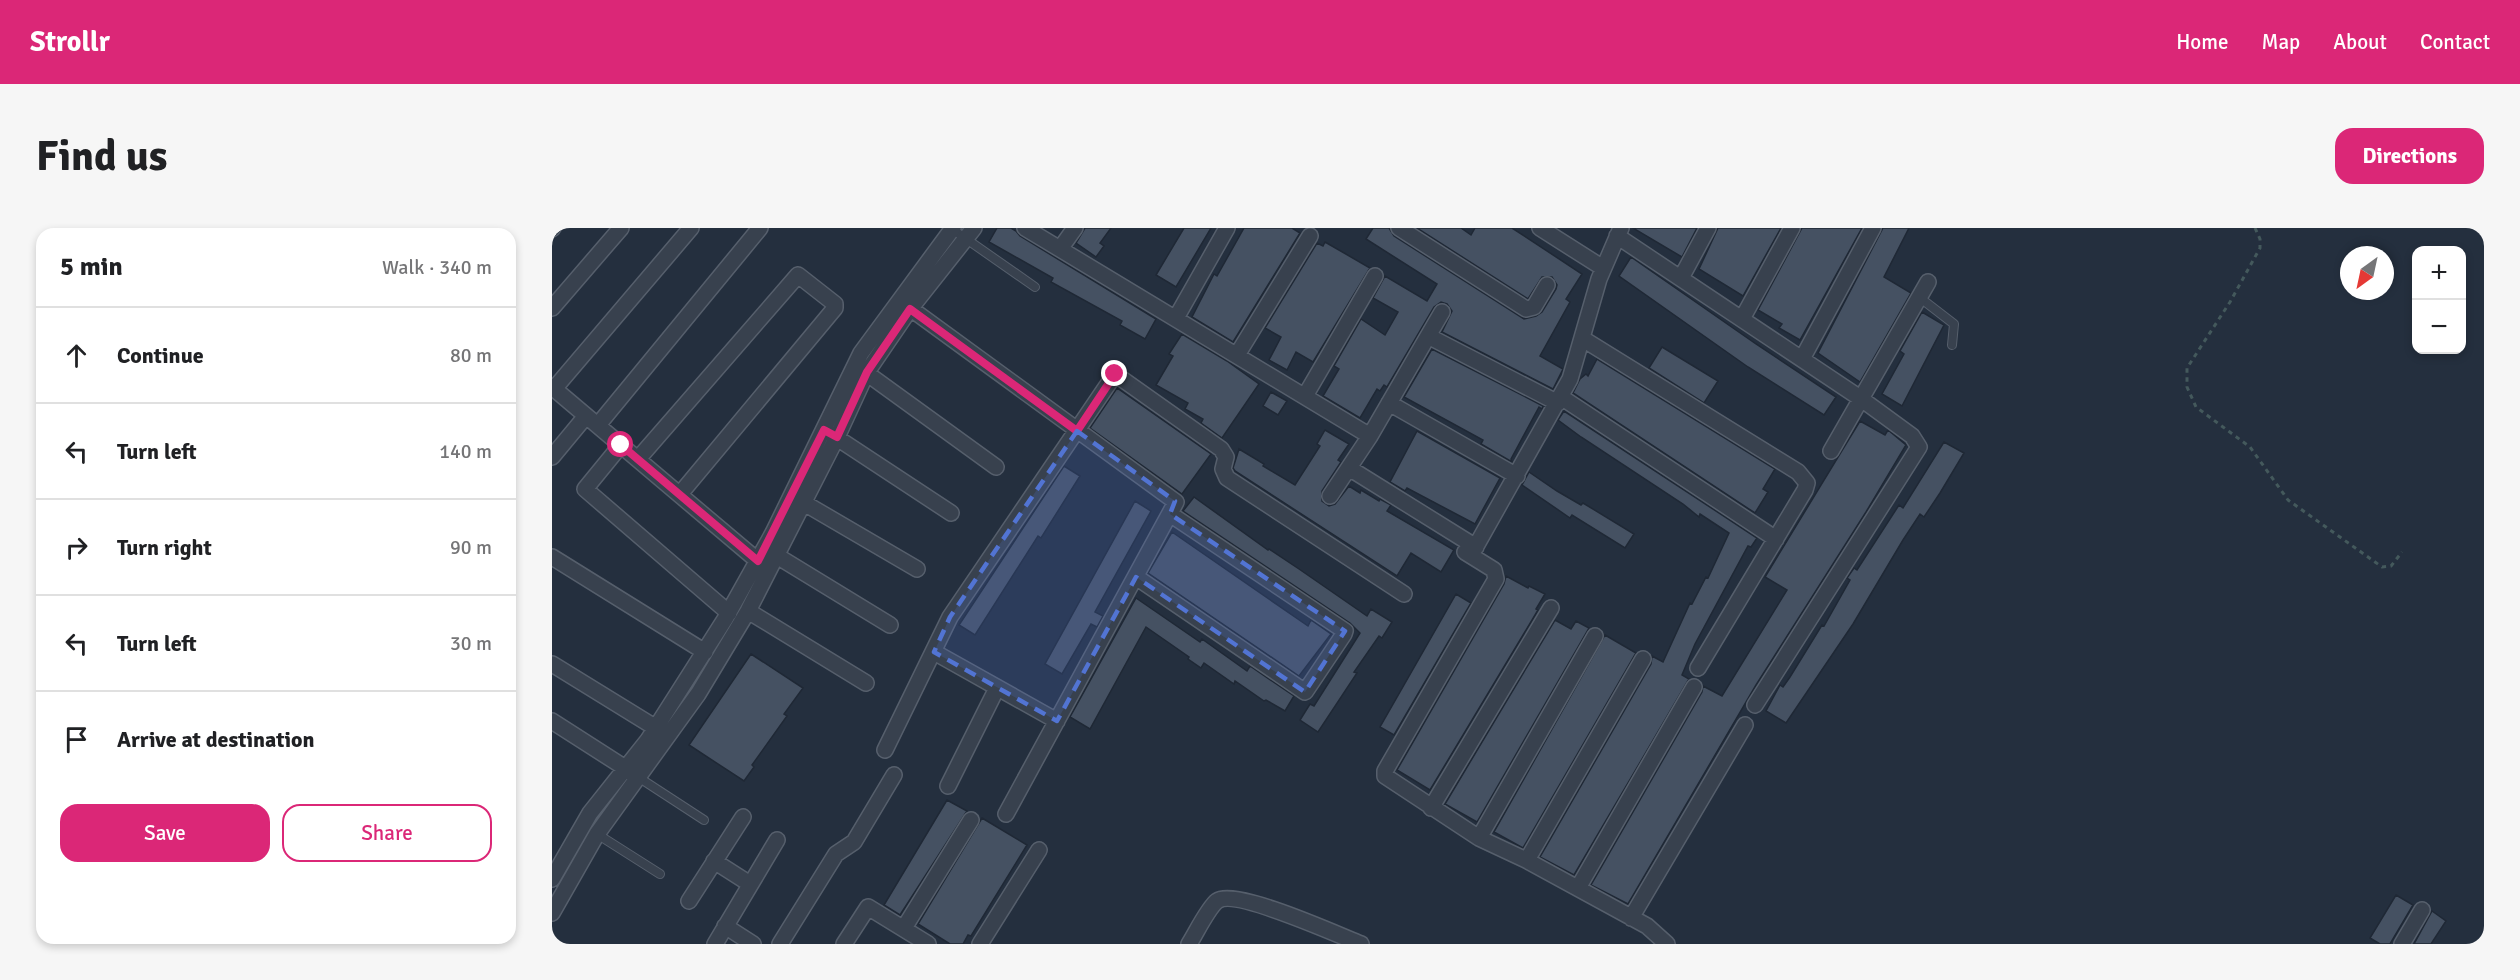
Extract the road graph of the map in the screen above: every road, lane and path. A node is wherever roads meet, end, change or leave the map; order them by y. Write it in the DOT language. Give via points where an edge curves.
graph roads {
  1 [pos="621,228"];
  2 [pos="691,228"];
  3 [pos="760,228"];
  4 [pos="1025,228"];
  5 [pos="1075,228"];
  6 [pos="1227,228"];
  7 [pos="1399,228"];
  8 [pos="1540,228"];
  9 [pos="1708,228"];
  10 [pos="1792,228"];
  11 [pos="1873,228"];
  12 [pos="2255,228"];
  13 [pos="952,229"];
  14 [pos="1619,232"];
  15 [pos="970,233"];
  16 [pos="1310,236"];
  17 [pos="1060,249"];
  18 [pos="1603,268"];
  19 [pos="1375,276"];
  20 [pos="1681,278"];
  21 [pos="1928,282"];
  22 [pos="1547,285"];
  23 [pos="1035,287"];
  24 [pos="1919,297"];
  25 [pos="904,304"];
  26 [pos="552,308"];
  27 [pos="1442,312"];
  28 [pos="1176,318"];
  29 [pos="1742,319"];
  30 [pos="1428,336"];
  31 [pos="1583,339"];
  32 [pos="1952,345"];
  33 [pos="1237,355"];
  34 [pos="1802,358"];
  35 [pos="860,368"];
  36 [pos="553,388"];
  37 [pos="1305,396"];
  38 [pos="1860,398"];
  39 [pos="1559,400"];
  40 [pos="1389,403"];
  41 [pos="592,421"];
  42 [pos="1077,431"];
  43 [pos="831,433"];
  44 [pos="1370,436"];
  45 [pos="621,445"];
  46 [pos="1831,450"];
  47 [pos="552,457"];
  48 [pos="638,459"];
  49 [pos="996,467"];
  50 [pos="1349,468"];
  51 [pos="1517,476"];
  52 [pos="680,494"];
  53 [pos="1330,496"];
  54 [pos="804,503"];
  55 [pos="951,513"];
  56 [pos="1170,514"];
  57 [pos="1776,539"];
  58 [pos="1471,551"];
  59 [pos="2402,552"];
  60 [pos="777,556"];
  61 [pos="552,557"];
  62 [pos="758,561"];
  63 [pos="917,569"];
  64 [pos="1136,577"];
  65 [pos="1404,594"];
  66 [pos="1551,608"];
  67 [pos="747,611"];
  68 [pos="729,613"];
  69 [pos="890,625"];
  70 [pos="1595,636"];
  71 [pos="705,652"];
  72 [pos="934,652"];
  73 [pos="1643,659"];
  74 [pos="552,664"];
  75 [pos="1698,668"];
  76 [pos="866,683"];
  77 [pos="684,685"];
  78 [pos="1695,687"];
  79 [pos="997,688"];
  80 [pos="698,694"];
  81 [pos="1755,705"];
  82 [pos="552,721"];
  83 [pos="1057,721"];
  84 [pos="1745,726"];
  85 [pos="656,728"];
  86 [pos="885,750"];
  87 [pos="631,772"];
  88 [pos="894,775"];
  89 [pos="948,786"];
  90 [pos="1431,808"];
  91 [pos="1006,814"];
  92 [pos="742,817"];
  93 [pos="704,820"];
  94 [pos="971,820"];
  95 [pos="597,834"];
  96 [pos="1479,838"];
  97 [pos="777,840"];
  98 [pos="1039,850"];
  99 [pos="1527,860"];
  100 [pos="714,861"];
  101 [pos="660,874"];
  102 [pos="552,879"];
  103 [pos="750,884"];
  104 [pos="1578,888"];
  105 [pos="689,901"];
  106 [pos="2422,910"];
  107 [pos="552,913"];
  108 [pos="1631,918"];
  109 [pos="725,927"];
  110 [pos="904,928"];
  111 [pos="1196,942"];
  112 [pos="715,944"];
  113 [pos="753,944"];
  114 [pos="780,944"];
  115 [pos="844,944"];
  116 [pos="928,944"];
  117 [pos="980,944"];
  118 [pos="1361,944"];
  119 [pos="1667,944"];
  120 [pos="2402,944"];
  1 -- 26 [label="street"];
  2 -- 36 [label="street"];
  3 -- 41 [label="street"];
  4 -- 17 [label="street"];
  5 -- 17 [label="street"];
  6 -- 28 [label="street"];
  7 -- 22 [label="street" via="1526,309 1534,307"];
  8 -- 18 [label="street"];
  9 -- 20 [label="street"];
  10 -- 29 [label="street"];
  11 -- 34 [label="street"];
  12 -- 59 [label="path" via="2260,248 2187,368 2190,398 2201,411 2250,447 2288,500 2382,567 2391,566"];
  13 -- 15 [label="lane"];
  13 -- 25 [label="street"];
  14 -- 18 [label="street"];
  14 -- 20 [label="street"];
  15 -- 23 [label="lane"];
  15 -- 25 [label="street"];
  16 -- 33 [label="street"];
  17 -- 28 [label="street"];
  18 -- 31 [label="street"];
  19 -- 37 [label="street"];
  20 -- 29 [label="street"];
  21 -- 24 [label="street"];
  24 -- 32 [label="lane" via="1954,324"];
  24 -- 38 [label="street"];
  25 -- 35 [label="street"];
  25 -- 42 [label="street"];
  27 -- 30 [label="street"];
  28 -- 33 [label="street"];
  29 -- 34 [label="street"];
  30 -- 39 [label="street"];
  30 -- 40 [label="street"];
  31 -- 39 [label="street"];
  31 -- 57 [label="street" via="1805,478 1805,490"];
  33 -- 37 [label="street"];
  34 -- 38 [label="street"];
  35 -- 43 [label="street"];
  35 -- 49 [label="street"];
  36 -- 41 [label="street"];
  37 -- 44 [label="street"];
  38 -- 46 [label="street"];
  38 -- 81 [label="street" via="1912,436 1919,447 1917,453"];
  39 -- 51 [label="street"];
  39 -- 57 [label="street"];
  40 -- 44 [label="street"];
  40 -- 51 [label="street"];
  41 -- 45 [label="street"];
  41 -- 47 [label="street"];
  42 -- 56 [label="street" via="1175,501"];
  42 -- 65 [label="street" via="1112,376 1119,375 1221,449 1226,457 1223,469 1227,478"];
  42 -- 72 [label="street" via="950,617"];
  43 -- 54 [label="street"];
  43 -- 55 [label="street"];
  43 -- 62 [label="street"];
  44 -- 50 [label="street"];
  45 -- 48 [label="street"];
  45 -- 68 [label="street" via="585,489"];
  48 -- 52 [label="street"];
  48 -- 52 [label="street" via="798,275 835,304"];
  50 -- 53 [label="street"];
  50 -- 58 [label="street"];
  51 -- 58 [label="street"];
  52 -- 62 [label="street"];
  54 -- 60 [label="street"];
  54 -- 63 [label="street"];
  56 -- 64 [label="street"];
  56 -- 64 [label="street" via="1345,631 1344,634 1305,692"];
  57 -- 75 [label="street"];
  58 -- 90 [label="street" via="1494,570 1496,579 1385,771 1385,776"];
  60 -- 67 [label="street"];
  60 -- 69 [label="street"];
  61 -- 71 [label="street"];
  62 -- 68 [label="street"];
  64 -- 83 [label="street"];
  66 -- 90 [label="street"];
  67 -- 76 [label="street"];
  67 -- 80 [label="street"];
  68 -- 71 [label="street"];
  70 -- 96 [label="street"];
  71 -- 77 [label="street"];
  72 -- 79 [label="street"];
  72 -- 86 [label="street"];
  73 -- 99 [label="street"];
  74 -- 85 [label="street"];
  77 -- 80 [label="street"];
  77 -- 85 [label="street"];
  78 -- 104 [label="street"];
  79 -- 83 [label="street"];
  79 -- 89 [label="street"];
  80 -- 87 [label="street"];
  82 -- 87 [label="street"];
  83 -- 91 [label="street"];
  84 -- 108 [label="street"];
  85 -- 87 [label="street"];
  87 -- 93 [label="lane"];
  87 -- 95 [label="street"];
  87 -- 102 [label="street" via="590,813"];
  88 -- 114 [label="street" via="854,842 836,854"];
  90 -- 96 [label="street"];
  92 -- 100 [label="street"];
  94 -- 110 [label="street"];
  95 -- 101 [label="lane"];
  95 -- 107 [label="street"];
  96 -- 99 [label="street"];
  97 -- 103 [label="street"];
  98 -- 117 [label="street"];
  99 -- 104 [label="street"];
  100 -- 103 [label="street"];
  100 -- 105 [label="street"];
  103 -- 109 [label="street"];
  104 -- 108 [label="street"];
  106 -- 120 [label="street"];
  108 -- 119 [label="street"];
  109 -- 112 [label="street"];
  109 -- 113 [label="street"];
  110 -- 115 [label="street" via="868,906"];
  110 -- 116 [label="street"];
  111 -- 118 [label="street" via="1216,902 1223,898 1260,905"];
}
